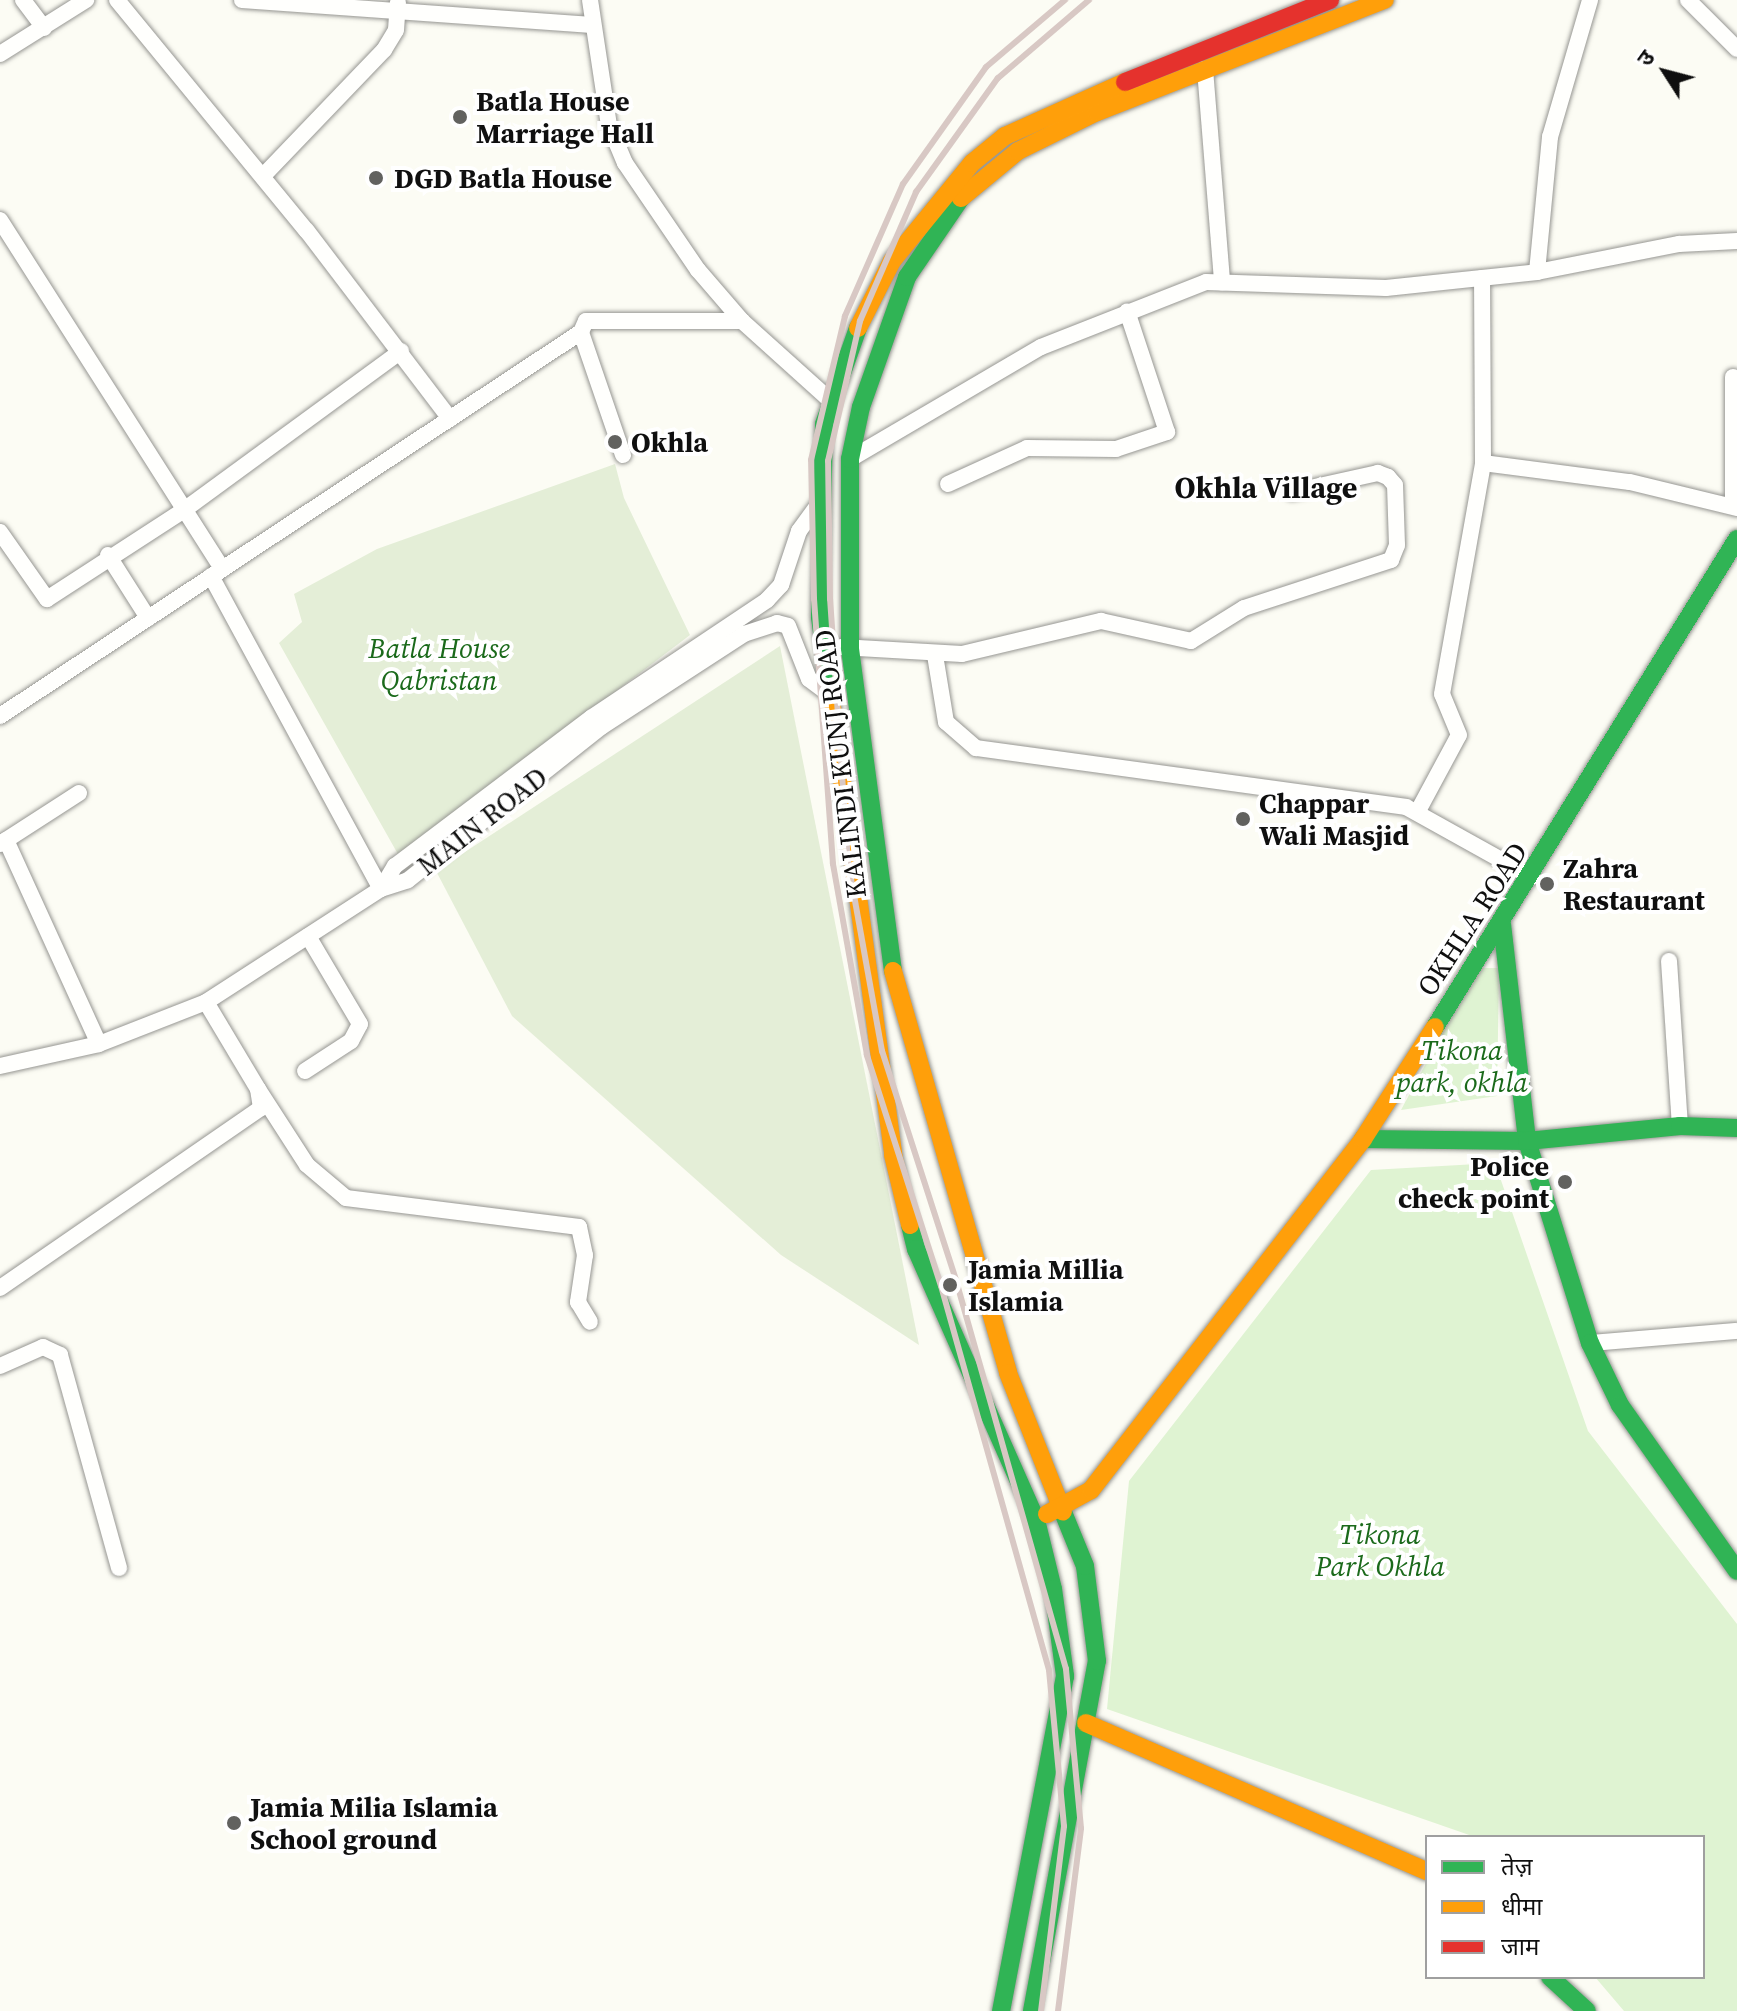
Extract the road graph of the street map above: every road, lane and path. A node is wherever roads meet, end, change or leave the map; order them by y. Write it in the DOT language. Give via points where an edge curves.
graph roads {
  1 [pos="23,0"];
  2 [pos="86,0"];
  3 [pos="117,0"];
  4 [pos="242,0"];
  5 [pos="590,0"];
  6 [pos="1330,0"];
  7 [pos="1385,0"];
  8 [pos="1590,0"];
  9 [pos="1688,0"];
  10 [pos="324,3"];
  11 [pos="398,5"];
  12 [pos="592,25"];
  13 [pos="44,28"];
  14 [pos="1737,49"];
  15 [pos="0,54"];
  16 [pos="1205,69"];
  17 [pos="263,176"];
  18 [pos="0,220"];
  19 [pos="1737,241"];
  20 [pos="1537,272"];
  21 [pos="1482,278"];
  22 [pos="1222,282"];
  23 [pos="1127,311"];
  24 [pos="742,321"];
  25 [pos="581,332"];
  26 [pos="401,351"];
  27 [pos="1733,377"];
  28 [pos="832,402"];
  29 [pos="450,419"];
  30 [pos="623,455"];
  31 [pos="850,459"];
  32 [pos="1483,463"];
  33 [pos="948,484"];
  34 [pos="1292,492"];
  35 [pos="820,502"];
  36 [pos="1735,507"];
  37 [pos="184,510"];
  38 [pos="0,532"];
  39 [pos="1737,539"];
  40 [pos="108,555"];
  41 [pos="217,572"];
  42 [pos="148,618"];
  43 [pos="823,646"];
  44 [pos="850,648"];
  45 [pos="935,655"];
  46 [pos="830,695"];
  47 [pos="0,716"];
  48 [pos="79,793"];
  49 [pos="1418,811"];
  50 [pos="3,842"];
  51 [pos="1532,877"];
  52 [pos="381,889"];
  53 [pos="1502,924"];
  54 [pos="308,936"];
  55 [pos="1669,961"];
  56 [pos="206,1002"];
  57 [pos="99,1044"];
  58 [pos="0,1066"];
  59 [pos="305,1071"];
  60 [pos="258,1089"];
  61 [pos="1680,1126"];
  62 [pos="1737,1128"];
  63 [pos="1363,1139"];
  64 [pos="1527,1141"];
  65 [pos="0,1288"];
  66 [pos="590,1322"];
  67 [pos="1737,1331"];
  68 [pos="1590,1343"];
  69 [pos="0,1366"];
  70 [pos="1061,1506"];
  71 [pos="1036,1520"];
  72 [pos="1735,1565"];
  73 [pos="119,1568"];
  74 [pos="1086,1723"];
  75 [pos="1425,1870"];
  76 [pos="1552,1979"];
  77 [pos="1001,2011"];
  78 [pos="1032,2011"];
  79 [pos="1587,2011"];
  1 -- 13 [label="street"];
  2 -- 13 [label="street"];
  3 -- 17 [label="street"];
  4 -- 10 [label="street"];
  5 -- 12 [label="street"];
  6 -- 28 [label="main road, KALINDI KUNJ ROAD" via="1120,81 1005,136 947,189 892,261 853,337"];
  7 -- 16 [label="main road, KALINDI KUNJ ROAD"];
  8 -- 20 [label="street" via="1550,137"];
  9 -- 14 [label="street"];
  10 -- 11 [label="street"];
  11 -- 12 [label="street"];
  11 -- 17 [label="street" via="396,30 384,50"];
  12 -- 24 [label="street" via="617,148 698,270"];
  13 -- 15 [label="street"];
  16 -- 22 [label="street"];
  16 -- 31 [label="main road, KALINDI KUNJ ROAD" via="1018,151 964,193 907,277 861,407"];
  17 -- 26 [label="street"];
  18 -- 37 [label="street"];
  19 -- 20 [label="street" via="1618,254"];
  20 -- 21 [label="street"];
  21 -- 22 [label="street" via="1386,288"];
  21 -- 32 [label="street"];
  22 -- 23 [label="street"];
  23 -- 31 [label="street" via="985,376"];
  23 -- 33 [label="street" via="1167,432 1116,449 1027,448"];
  24 -- 25 [label="street" via="599,318 586,321"];
  24 -- 28 [label="street"];
  25 -- 29 [label="street"];
  25 -- 30 [label="street"];
  26 -- 29 [label="street"];
  26 -- 37 [label="street"];
  27 -- 36 [label="street"];
  28 -- 35 [label="main road, KALINDI KUNJ ROAD" via="824,424"];
  29 -- 41 [label="street"];
  31 -- 44 [label="main road, KALINDI KUNJ ROAD"];
  32 -- 36 [label="street" via="1630,482"];
  32 -- 49 [label="street" via="1442,694 1459,735"];
  34 -- 45 [label="street" via="1378,473 1388,477 1395,485 1397,545 1391,560 1244,608 1200,640 1181,641 1101,621 962,654"];
  35 -- 43 [label="main road, KALINDI KUNJ ROAD"];
  35 -- 52 [label="street" via="799,531 781,585 767,600 591,718 395,866"];
  37 -- 40 [label="street"];
  37 -- 41 [label="street"];
  38 -- 40 [label="street" via="47,599"];
  39 -- 51 [label="main road, OKHLA ROAD"];
  40 -- 42 [label="street"];
  41 -- 42 [label="street"];
  41 -- 52 [label="street"];
  42 -- 47 [label="street"];
  43 -- 44 [label="street"];
  43 -- 46 [label="main road, KALINDI KUNJ ROAD"];
  44 -- 45 [label="street"];
  44 -- 70 [label="main road, KALINDI KUNJ ROAD" via="896,991 1008,1373"];
  45 -- 49 [label="street" via="946,722 976,748"];
  46 -- 52 [label="street, MAIN ROAD" via="809,679 788,626 777,623 744,634 601,727 408,880"];
  46 -- 71 [label="main road, KALINDI KUNJ ROAD" via="893,1155 916,1249"];
  48 -- 50 [label="street"];
  49 -- 51 [label="street"];
  50 -- 57 [label="street"];
  51 -- 53 [label="main road, OKHLA ROAD"];
  52 -- 54 [label="street, MAIN ROAD"];
  53 -- 63 [label="main road, OKHLA ROAD"];
  53 -- 64 [label="main road"];
  54 -- 56 [label="street, MAIN ROAD"];
  54 -- 59 [label="street" via="360,1024 351,1041"];
  55 -- 61 [label="street"];
  56 -- 57 [label="street, MAIN ROAD"];
  56 -- 60 [label="street"];
  57 -- 58 [label="street, MAIN ROAD"];
  60 -- 65 [label="street" via="262,1103 255,1115"];
  60 -- 66 [label="street" via="307,1165 346,1198 579,1227 585,1255 578,1302"];
  61 -- 62 [label="main road"];
  61 -- 64 [label="main road"];
  63 -- 64 [label="main road"];
  63 -- 70 [label="main road, OKHLA ROAD" via="1091,1490"];
  64 -- 68 [label="main road"];
  67 -- 68 [label="street"];
  68 -- 72 [label="main road" via="1620,1405"];
  69 -- 73 [label="street" via="43,1347 60,1355"];
  70 -- 71 [label="main road, OKHLA ROAD"];
  70 -- 74 [label="main road, KALINDI KUNJ ROAD" via="1085,1566 1097,1661"];
  71 -- 77 [label="main road, KALINDI KUNJ ROAD" via="1053,1589 1065,1676"];
  74 -- 75 [label="main road"];
  74 -- 78 [label="main road, KALINDI KUNJ ROAD"];
  76 -- 79 [label="main road"];
}
